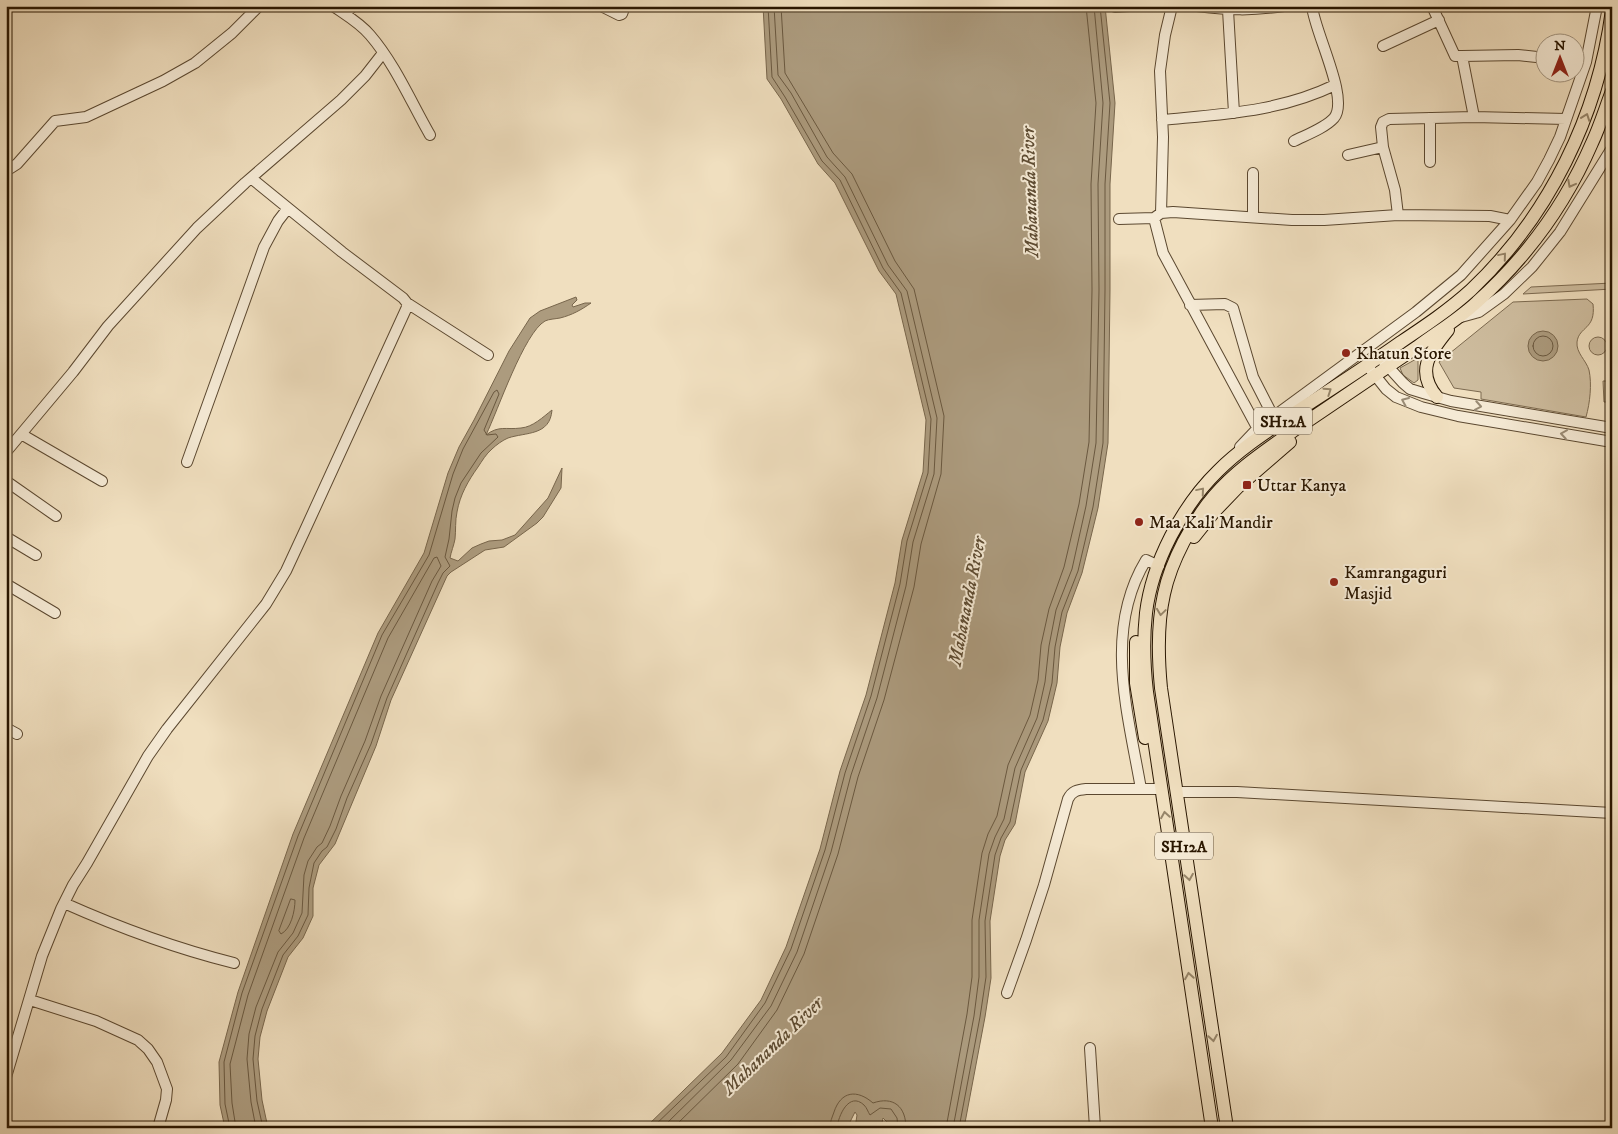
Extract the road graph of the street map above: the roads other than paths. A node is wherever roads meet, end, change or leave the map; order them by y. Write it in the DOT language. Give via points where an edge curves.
graph roads {
  1 [pos="259,6"];
  2 [pos="333,6"];
  3 [pos="353,6"];
  4 [pos="601,6"];
  5 [pos="626,6"];
  6 [pos="1128,6"];
  7 [pos="1172,6"];
  8 [pos="1197,6"];
  9 [pos="1284,6"];
  10 [pos="1312,6"];
  11 [pos="1432,6"];
  12 [pos="1597,6"];
  13 [pos="1114,7"];
  14 [pos="1257,8"];
  15 [pos="1228,10"];
  16 [pos="1612,10"];
  17 [pos="344,14"];
  18 [pos="1439,20"];
  19 [pos="1586,44"];
  20 [pos="1383,46"];
  21 [pos="383,53"];
  22 [pos="1462,56"];
  23 [pos="1536,57"];
  24 [pos="1576,82"];
  25 [pos="1335,85"];
  26 [pos="1612,91"];
  27 [pos="1234,113"];
  28 [pos="1474,117"];
  29 [pos="1430,118"];
  30 [pos="1566,119"];
  31 [pos="1162,120"];
  32 [pos="430,135"];
  33 [pos="1294,142"];
  34 [pos="1383,148"];
  35 [pos="1612,148"];
  36 [pos="1348,155"];
  37 [pos="1430,162"];
  38 [pos="6,171"];
  39 [pos="1253,173"];
  40 [pos="251,178"];
  41 [pos="288,208"];
  42 [pos="1157,215"];
  43 [pos="1398,215"];
  44 [pos="1253,216"];
  45 [pos="1119,219"];
  46 [pos="1510,220"];
  47 [pos="407,303"];
  48 [pos="1190,305"];
  49 [pos="1457,318"];
  50 [pos="1364,350"];
  51 [pos="488,356"];
  52 [pos="1376,365"];
  53 [pos="1437,397"];
  54 [pos="1461,403"];
  55 [pos="1458,416"];
  56 [pos="1275,420"];
  57 [pos="1592,426"];
  58 [pos="1612,428"];
  59 [pos="1259,432"];
  60 [pos="21,434"];
  61 [pos="1590,438"];
  62 [pos="1612,442"];
  63 [pos="6,452"];
  64 [pos="187,462"];
  65 [pos="6,481"];
  66 [pos="102,481"];
  67 [pos="56,516"];
  68 [pos="6,537"];
  69 [pos="36,555"];
  70 [pos="1158,566"];
  71 [pos="6,584"];
  72 [pos="55,613"];
  73 [pos="6,728"];
  74 [pos="18,734"];
  75 [pos="1141,789"];
  76 [pos="1161,789"];
  77 [pos="1176,792"];
  78 [pos="1612,813"];
  79 [pos="64,903"];
  80 [pos="234,963"];
  81 [pos="1007,993"];
  82 [pos="30,1000"];
  83 [pos="1090,1048"];
  84 [pos="6,1077"];
  85 [pos="158,1128"];
  86 [pos="1095,1128"];
  87 [pos="1212,1128"];
  88 [pos="1226,1128"];
  1 -- 38 [label="street" via="195,63 163,81 86,117 54,121 17,164"];
  2 -- 17 [label="street"];
  3 -- 17 [label="street"];
  4 -- 5 [label="street" via="619,15"];
  6 -- 13 [label="street"];
  7 -- 31 [label="street" via="1160,71"];
  8 -- 15 [label="street"];
  9 -- 14 [label="street"];
  10 -- 25 [label="street"];
  11 -- 18 [label="street"];
  12 -- 19 [label="street"];
  14 -- 15 [label="street"];
  15 -- 27 [label="street"];
  52 -- 16 [label="main road, SH12A, one-way" via="1469,291 1493,268 1536,213 1583,124 1601,69"];
  17 -- 21 [label="street" via="369,34"];
  18 -- 20 [label="street"];
  18 -- 22 [label="street" via="1455,56"];
  21 -- 32 [label="street"];
  21 -- 40 [label="street" via="341,100"];
  22 -- 23 [label="street"];
  22 -- 28 [label="street"];
  24 -- 30 [label="street"];
  25 -- 27 [label="street" via="1305,99"];
  25 -- 33 [label="street" via="1339,102 1334,117"];
  26 -- 49 [label="main road, SH12A, one-way" via="1592,144 1566,195 1546,225 1499,281"];
  27 -- 31 [label="street"];
  28 -- 29 [label="street"];
  28 -- 30 [label="street"];
  29 -- 34 [label="street" via="1388,119 1383,122 1380,127"];
  29 -- 37 [label="street"];
  30 -- 46 [label="street" via="1549,160"];
  31 -- 42 [label="street" via="1164,137"];
  34 -- 36 [label="street"];
  34 -- 43 [label="street" via="1395,190"];
  35 -- 49 [label="street" via="1574,212 1532,267 1479,312"];
  39 -- 44 [label="street"];
  40 -- 41 [label="street"];
  40 -- 60 [label="street" via="197,228 108,326"];
  41 -- 47 [label="street"];
  41 -- 64 [label="street" via="264,247"];
  42 -- 44 [label="street"];
  42 -- 45 [label="street"];
  42 -- 48 [label="street" via="1163,254"];
  43 -- 44 [label="street" via="1324,220"];
  43 -- 46 [label="street" via="1490,216"];
  46 -- 50 [label="street" via="1461,275"];
  47 -- 51 [label="street"];
  47 -- 79 [label="street" via="286,571 266,604 148,756"];
  48 -- 56 [label="street" via="1225,304 1233,308 1253,377"];
  48 -- 59 [label="street"];
  49 -- 52 [label="main road, SH12A"];
  49 -- 53 [label="main road" via="1432,350 1427,362 1427,381"];
  50 -- 52 [label="street"];
  50 -- 56 [label="street"];
  52 -- 53 [label="street" via="1410,389"];
  55 -- 52 [label="street, one-way" via="1402,400 1386,389"];
  56 -- 52 [label="main road, SH12A, one-way"];
  52 -- 77 [label="main road, SH12A, one-way" via="1307,422 1286,446 1238,487 1214,512 1174,565 1164,592 1159,667"];
  53 -- 54 [label="street"];
  54 -- 55 [label="street"];
  54 -- 57 [label="street, one-way"];
  61 -- 55 [label="street, one-way"];
  56 -- 59 [label="main road, SH12A"];
  57 -- 58 [label="street"];
  57 -- 61 [label="street"];
  70 -- 59 [label="main road, SH12A, one-way" via="1193,500"];
  60 -- 63 [label="street"];
  60 -- 66 [label="street"];
  61 -- 62 [label="street"];
  65 -- 67 [label="street"];
  68 -- 69 [label="street"];
  70 -- 75 [label="street" via="1146,560 1140,571 1128,602 1122,634 1123,688"];
  70 -- 76 [label="main road, SH12A" via="1139,619 1135,661 1148,755"];
  71 -- 72 [label="street"];
  73 -- 74 [label="street"];
  75 -- 76 [label="street"];
  75 -- 81 [label="street" via="1086,789 1071,794"];
  87 -- 76 [label="main road, SH12A, one-way"];
  77 -- 78 [label="street" via="1237,792"];
  77 -- 88 [label="main road, SH12A, one-way"];
  79 -- 80 [label="street" via="183,950"];
  79 -- 82 [label="street" via="42,956"];
  82 -- 84 [label="street"];
  82 -- 85 [label="street" via="96,1021 138,1040 148,1049 157,1062 167,1089"];
  83 -- 86 [label="street"];
}
